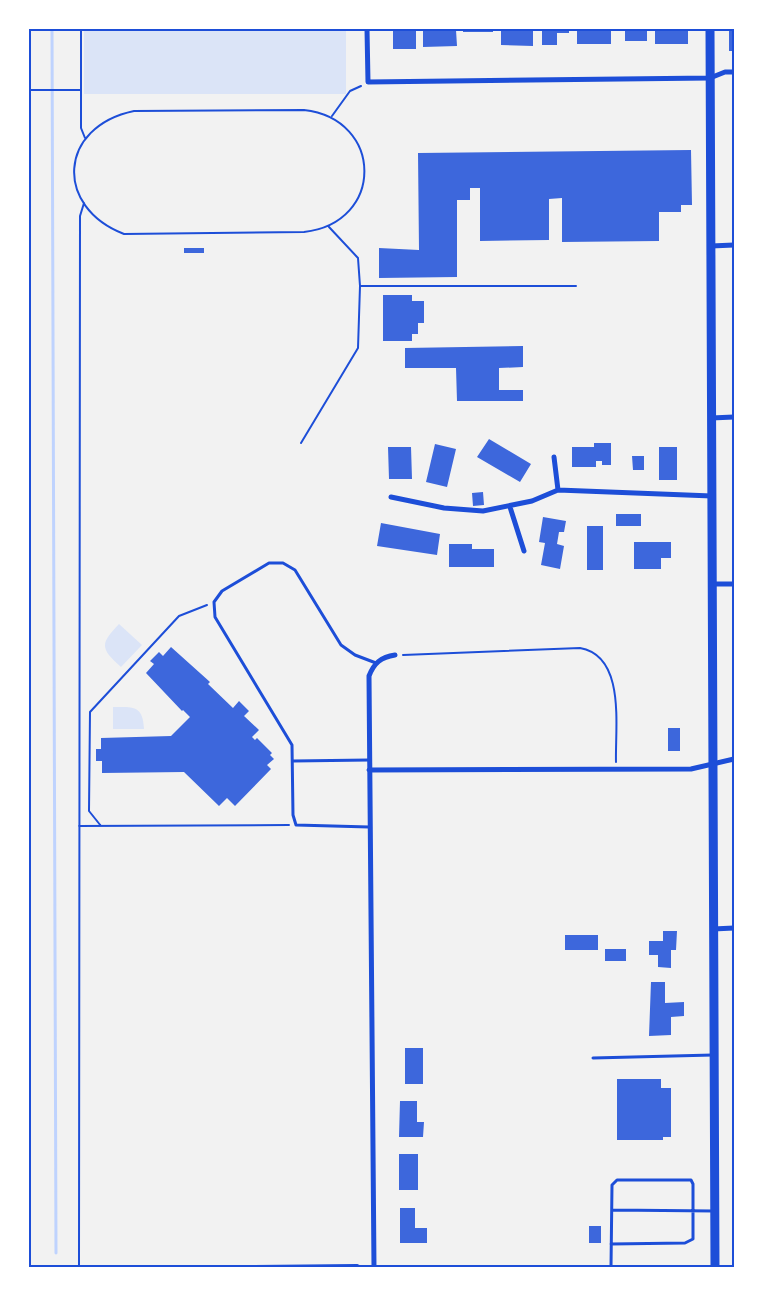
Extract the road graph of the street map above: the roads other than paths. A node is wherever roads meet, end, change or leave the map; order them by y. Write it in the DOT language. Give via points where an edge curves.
graph roads {
  1 [pos="367,29"];
  2 [pos="710,29"];
  3 [pos="734,72"];
  4 [pos="710,78"];
  5 [pos="734,245"];
  6 [pos="711,246"];
  7 [pos="734,417"];
  8 [pos="711,418"];
  9 [pos="554,456"];
  10 [pos="558,490"];
  11 [pos="712,496"];
  12 [pos="391,497"];
  13 [pos="510,506"];
  14 [pos="524,551"];
  15 [pos="712,584"];
  16 [pos="734,584"];
  17 [pos="395,655"];
  18 [pos="376,663"];
  19 [pos="734,759"];
  20 [pos="369,760"];
  21 [pos="293,761"];
  22 [pos="713,763"];
  23 [pos="369,770"];
  24 [pos="369,827"];
  25 [pos="734,928"];
  26 [pos="713,929"];
  27 [pos="714,1055"];
  28 [pos="593,1058"];
  29 [pos="612,1210"];
  30 [pos="693,1211"];
  31 [pos="714,1211"];
  32 [pos="611,1244"];
  33 [pos="374,1267"];
  34 [pos="611,1267"];
  35 [pos="715,1267"];
  1 -- 4 [label="street" via="368,82"];
  2 -- 4 [label="street"];
  3 -- 4 [label="street"];
  4 -- 6 [label="street"];
  5 -- 6 [label="street"];
  6 -- 8 [label="street"];
  7 -- 8 [label="street"];
  8 -- 11 [label="street"];
  9 -- 10 [label="street"];
  10 -- 11 [label="street"];
  10 -- 13 [label="street"];
  11 -- 15 [label="street"];
  12 -- 13 [label="street" via="444,508 483,511"];
  13 -- 14 [label="street"];
  15 -- 16 [label="street"];
  15 -- 22 [label="street"];
  17 -- 18 [label="street"];
  18 -- 20 [label="street" via="369,676"];
  18 -- 21 [label="lane" via="341,645 295,570 283,563 269,563 222,591 214,602 215,617 292,745"];
  19 -- 22 [label="street"];
  20 -- 21 [label="lane"];
  20 -- 23 [label="street"];
  21 -- 24 [label="lane" via="293,815 296,825"];
  22 -- 23 [label="street" via="691,769"];
  22 -- 26 [label="street"];
  23 -- 24 [label="street"];
  24 -- 33 [label="street"];
  25 -- 26 [label="street"];
  26 -- 27 [label="street"];
  27 -- 28 [label="lane"];
  27 -- 31 [label="street"];
  29 -- 30 [label="lane"];
  29 -- 30 [label="lane" via="612,1185 617,1180 691,1180"];
  29 -- 32 [label="lane"];
  30 -- 31 [label="lane"];
  30 -- 32 [label="lane" via="693,1239 685,1243"];
  31 -- 35 [label="street"];
  32 -- 34 [label="lane"];
}
